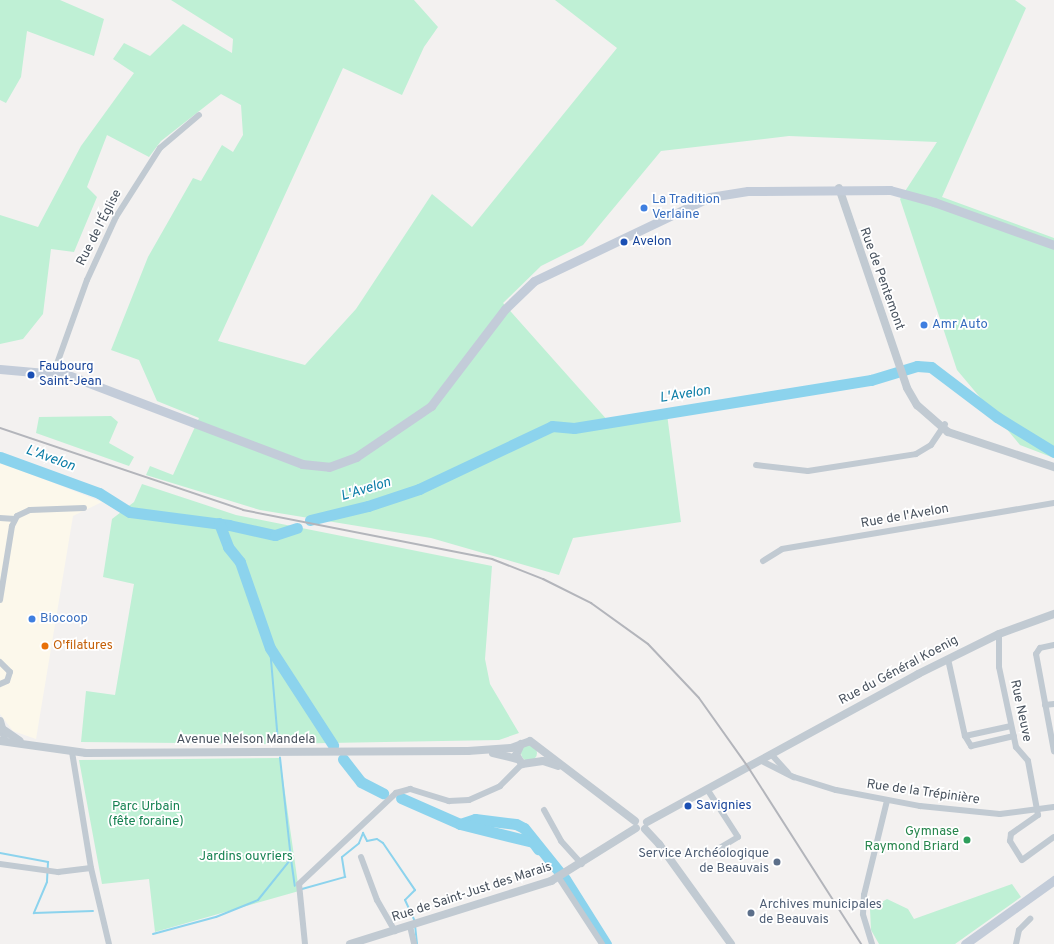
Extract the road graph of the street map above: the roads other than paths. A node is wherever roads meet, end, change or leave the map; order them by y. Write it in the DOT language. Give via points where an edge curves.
graph roads {
  1 [pos="199,115"];
  2 [pos="839,188"];
  3 [pos="1054,245"];
  4 [pos="0,369"];
  5 [pos="54,372"];
  6 [pos="944,426"];
  7 [pos="1054,462"];
  8 [pos="756,466"];
  9 [pos="1054,467"];
  10 [pos="1054,503"];
  11 [pos="84,508"];
  12 [pos="0,518"];
  13 [pos="14,519"];
  14 [pos="763,561"];
  15 [pos="0,600"];
  16 [pos="1054,614"];
  17 [pos="999,634"];
  18 [pos="1054,645"];
  19 [pos="948,658"];
  20 [pos="0,662"];
  21 [pos="0,684"];
  22 [pos="1054,704"];
  23 [pos="1045,706"];
  24 [pos="0,721"];
  25 [pos="1012,726"];
  26 [pos="4,730"];
  27 [pos="965,736"];
  28 [pos="1014,736"];
  29 [pos="0,741"];
  30 [pos="26,744"];
  31 [pos="521,744"];
  32 [pos="540,747"];
  33 [pos="468,750"];
  34 [pos="1054,751"];
  35 [pos="72,752"];
  36 [pos="771,754"];
  37 [pos="760,760"];
  38 [pos="520,762"];
  39 [pos="536,764"];
  40 [pos="574,772"];
  41 [pos="791,776"];
  42 [pos="707,789"];
  43 [pos="887,800"];
  44 [pos="1054,807"];
  45 [pos="544,810"];
  46 [pos="1037,810"];
  47 [pos="641,825"];
  48 [pos="1054,837"];
  49 [pos="716,850"];
  50 [pos="361,857"];
  51 [pos="0,864"];
  52 [pos="582,864"];
  53 [pos="91,868"];
  54 [pos="562,876"];
  55 [pos="1054,880"];
  56 [pos="1030,919"];
  57 [pos="414,925"];
  58 [pos="395,931"];
  59 [pos="109,944"];
  60 [pos="305,944"];
  61 [pos="350,944"];
  62 [pos="414,944"];
  63 [pos="602,944"];
  64 [pos="731,944"];
  65 [pos="872,944"];
  66 [pos="965,944"];
  67 [pos="1016,944"];
  1 -- 5 [label="street, Rue de l'Église" via="160,148 116,216 87,280"];
  2 -- 3 [label="main road" via="884,189 934,202"];
  2 -- 5 [label="main road" via="748,190 710,197 542,276 511,302 441,395 393,433 331,462 287,457"];
  2 -- 6 [label="street, Rue de Pentemont" via="842,207 904,378 917,399"];
  4 -- 5 [label="main road"];
  6 -- 7 [label="street, Rue de Pentemont"];
  6 -- 8 [label="street" via="927,448 911,455 808,471"];
  6 -- 9 [label="street, Rue de Pentemont"];
  10 -- 14 [label="street, Rue de l'Avelon" via="782,549"];
  11 -- 13 [label="street" via="30,510"];
  12 -- 13 [label="street"];
  13 -- 15 [label="street"];
  16 -- 17 [label="street, Rue du Général Koenig"];
  17 -- 19 [label="street, Rue du Général Koenig"];
  17 -- 25 [label="street, Rue Neuve" via="999,667"];
  18 -- 23 [label="street" via="1040,648 1036,654"];
  19 -- 27 [label="street"];
  19 -- 36 [label="street, Rue du Général Koenig"];
  20 -- 21 [label="street" via="8,667 10,674"];
  22 -- 23 [label="street"];
  23 -- 34 [label="street"];
  24 -- 26 [label="street"];
  25 -- 27 [label="street"];
  25 -- 28 [label="street, Rue Neuve"];
  26 -- 29 [label="street"];
  26 -- 30 [label="street, Avenue Nelson Mandela"];
  27 -- 28 [label="street" via="971,746"];
  28 -- 46 [label="street, Rue Neuve" via="1017,750 1028,760"];
  29 -- 30 [label="street, Avenue Nelson Mandela"];
  30 -- 35 [label="street, Avenue Nelson Mandela"];
  31 -- 32 [label="street" via="530,741"];
  31 -- 33 [label="street, Avenue Nelson Mandela" via="511,748"];
  31 -- 38 [label="street" via="516,751"];
  32 -- 39 [label="street" via="541,757"];
  32 -- 40 [label="street"];
  33 -- 35 [label="street, Avenue Nelson Mandela"];
  33 -- 38 [label="street, Avenue Nelson Mandela" via="510,755"];
  35 -- 53 [label="street"];
  36 -- 37 [label="street, Rue du Général Koenig"];
  36 -- 41 [label="street"];
  37 -- 41 [label="street, Rue de la Trépinière"];
  37 -- 42 [label="street, Rue de Saint-Just des Marais"];
  38 -- 39 [label="street"];
  38 -- 60 [label="street" via="500,786 469,800 449,801 410,788 396,794 298,884"];
  39 -- 40 [label="street" via="545,762"];
  40 -- 47 [label="street"];
  41 -- 43 [label="street, Rue de la Trépinière"];
  42 -- 47 [label="street, Rue de Saint-Just des Marais"];
  42 -- 49 [label="street" via="738,837"];
  43 -- 46 [label="street, Rue de la Trépinière" via="993,814"];
  43 -- 65 [label="street" via="863,901 864,920"];
  44 -- 46 [label="street, Rue de la Trépinière"];
  45 -- 52 [label="street" via="561,841"];
  46 -- 48 [label="street" via="1037,818 1010,835 1015,851 1022,860"];
  47 -- 52 [label="street, Rue de Saint-Just des Marais"];
  47 -- 64 [label="street" via="659,844"];
  50 -- 58 [label="street" via="377,900"];
  51 -- 53 [label="street" via="48,871"];
  52 -- 54 [label="street, Rue de Saint-Just des Marais"];
  53 -- 59 [label="street"];
  54 -- 57 [label="street, Rue de Saint-Just des Marais"];
  54 -- 63 [label="street"];
  55 -- 66 [label="main road"];
  56 -- 67 [label="street" via="1019,930"];
  57 -- 58 [label="street, Rue de Saint-Just des Marais"];
  57 -- 62 [label="street"];
  58 -- 61 [label="street, Rue de Saint-Just des Marais"];
}
